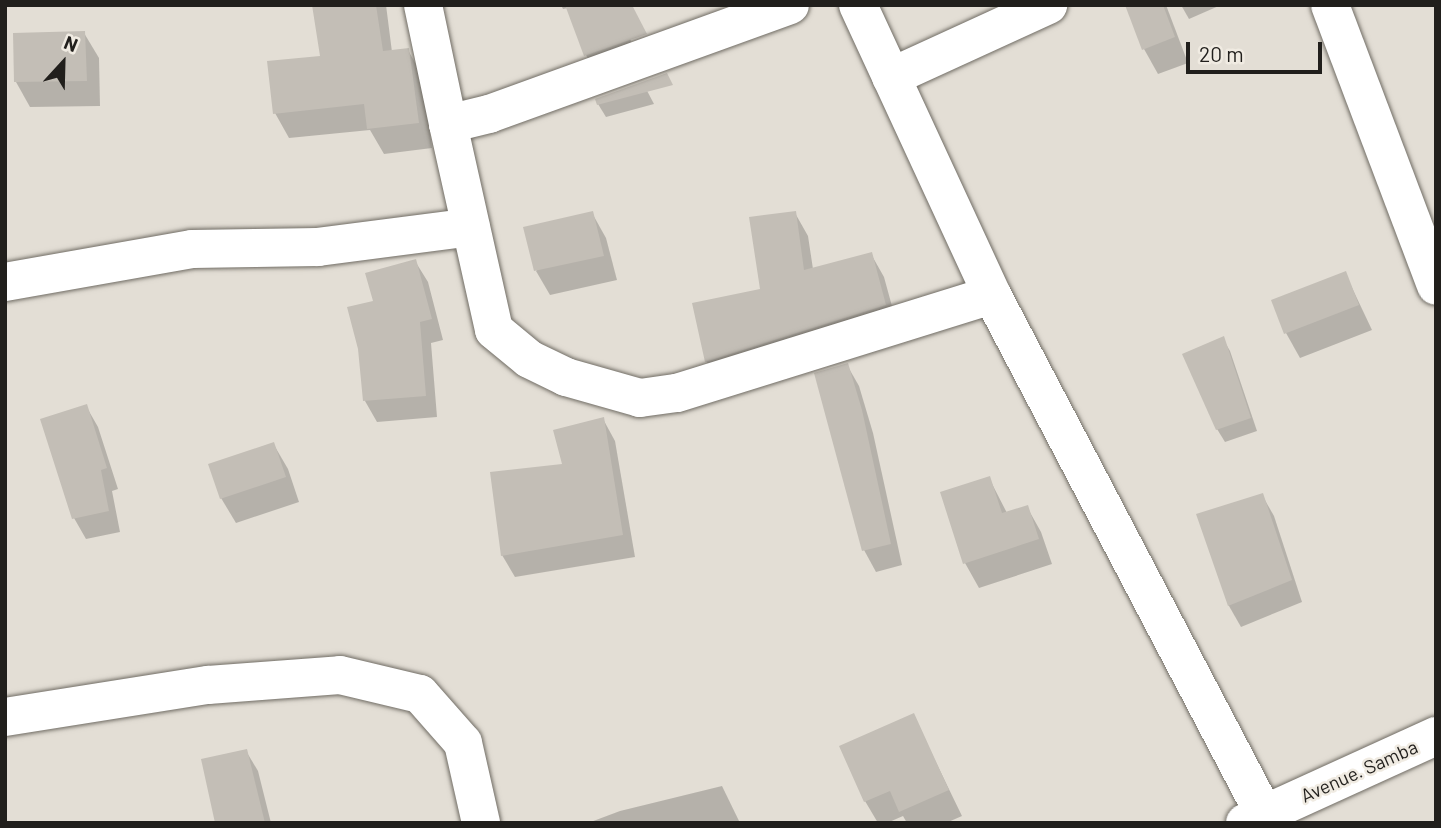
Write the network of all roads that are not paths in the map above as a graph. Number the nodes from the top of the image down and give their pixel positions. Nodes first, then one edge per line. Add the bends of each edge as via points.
1 (423, 5) edge
2 (790, 5) edge
3 (858, 5) edge
4 (1048, 5) edge
5 (1329, 5) edge
6 (891, 77) junction
7 (448, 124) junction
8 (471, 227) junction
9 (5, 282) edge
10 (1436, 286) edge
11 (992, 295) junction
12 (5, 717) edge
13 (1436, 736) edge
14 (1254, 818) edge
15 (481, 823) edge

1 - 7 street
2 - 7 street via 489,114
3 - 6 street
4 - 6 street
5 - 10 street
6 - 11 street
7 - 8 street
8 - 9 street via 317,247 192,250
8 - 11 street via 495,330 528,359 566,377 640,398 677,393
11 - 14 street
12 - 15 street via 208,684 340,675 420,694 463,743
13 - 14 street, Avenue. Samba

